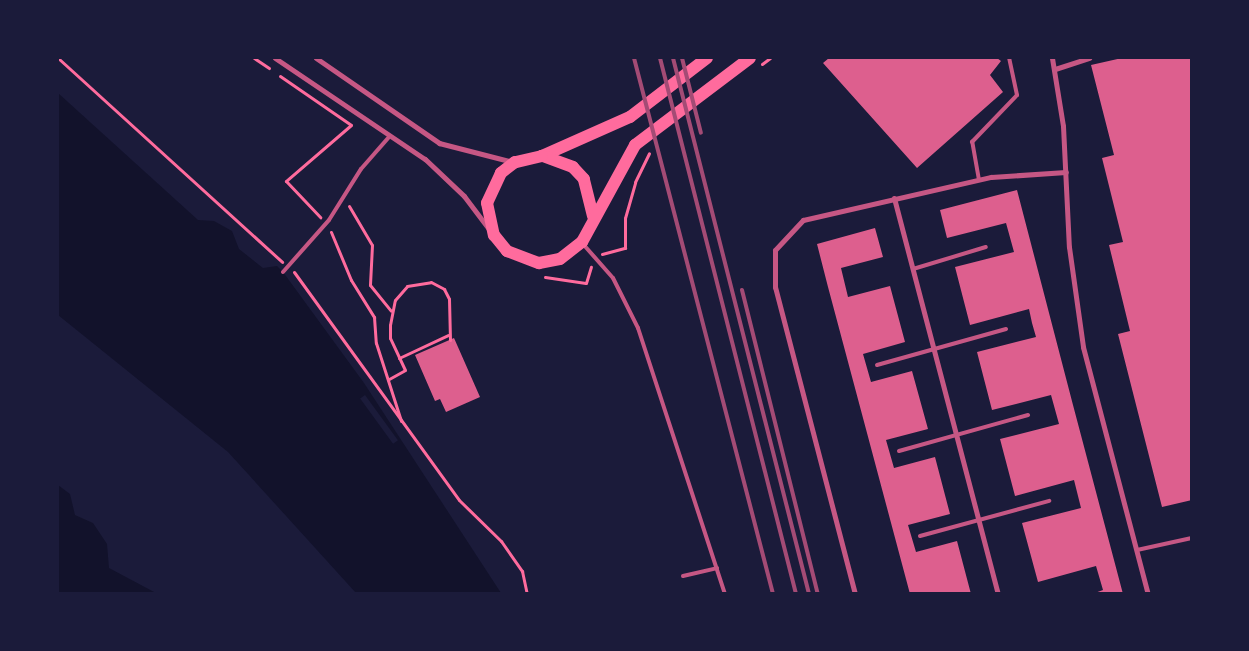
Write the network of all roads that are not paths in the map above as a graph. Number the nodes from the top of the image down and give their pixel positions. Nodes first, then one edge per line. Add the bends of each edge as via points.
1 (275, 58) edge
2 (316, 58) edge
3 (707, 58) edge
4 (750, 58) edge
5 (1009, 58) edge
6 (1052, 58) edge
7 (1089, 58) edge
8 (1054, 69) junction
9 (389, 137) junction
10 (542, 156) junction
11 (515, 162) junction
12 (1066, 172) junction
13 (978, 180) junction
14 (894, 198) junction
15 (593, 216) junction
16 (494, 235) junction
17 (582, 242) junction
18 (986, 247) dead end
19 (913, 269) junction
20 (283, 272) dead end
21 (1006, 330) dead end
22 (934, 349) junction
23 (877, 365) dead end
24 (1028, 415) dead end
25 (956, 434) junction
26 (899, 451) dead end
27 (1049, 502) dead end
28 (979, 520) junction
29 (920, 536) dead end
30 (1192, 538) edge
31 (1137, 550) junction
32 (717, 568) junction
33 (682, 576) dead end
34 (725, 594) edge
35 (855, 594) edge
36 (998, 594) edge
37 (1148, 594) edge

1 - 9 street
2 - 11 street via 439,143
3 - 10 main road via 630,117
4 - 15 main road via 635,145
5 - 13 lane via 1017,95 972,142
6 - 8 street
7 - 8 street
8 - 12 street
9 - 16 street via 448,178
9 - 20 lane
10 - 11 main road
10 - 15 main road via 573,167 584,179
11 - 16 main road via 492,188 488,215
12 - 13 street
12 - 31 street via 1070,248 1083,347
13 - 14 street
14 - 19 street
14 - 35 street via 803,220 775,250 775,287
15 - 17 main road
16 - 17 main road via 507,251 539,263 560,259
17 - 32 lane via 614,278 638,328
18 - 19 lane
19 - 22 street
21 - 22 lane
22 - 23 lane
22 - 25 street
24 - 25 lane
25 - 26 lane
25 - 28 street
27 - 28 lane
28 - 29 lane
28 - 36 street
30 - 31 lane
31 - 37 street
32 - 33 lane
32 - 34 lane

